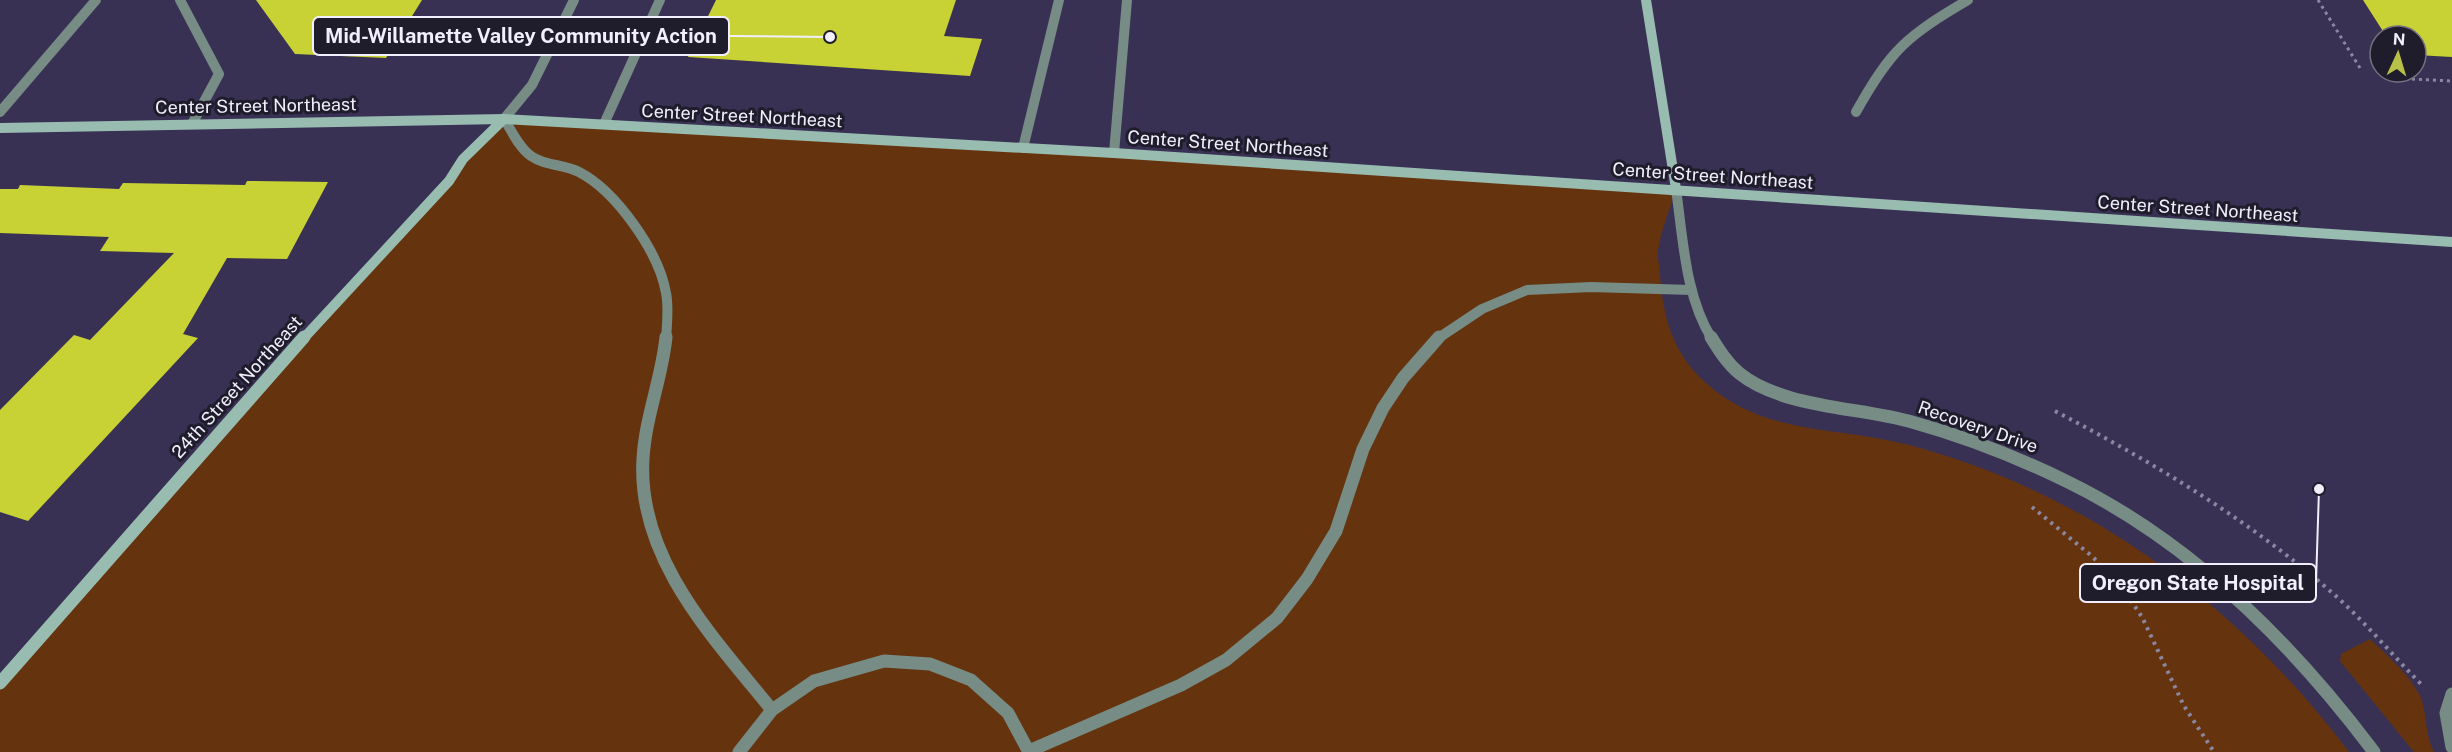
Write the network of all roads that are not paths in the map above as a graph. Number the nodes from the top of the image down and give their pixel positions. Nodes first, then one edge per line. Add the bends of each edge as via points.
1 (96, 0) edge
2 (180, 0) edge
3 (574, 0) edge
4 (660, 0) edge
5 (1059, 0) edge
6 (1127, 0) edge
7 (1647, 0) edge
8 (1968, 0) edge
9 (0, 112) edge
10 (1856, 112) dead end
11 (504, 119) junction
12 (192, 124) junction
13 (604, 124) junction
14 (0, 128) edge
15 (1023, 148) junction
16 (1114, 153) junction
17 (1676, 189) junction
18 (2452, 242) edge
19 (1692, 290) junction
20 (0, 683) edge
21 (2452, 694) edge
22 (772, 710) junction
23 (2452, 747) edge
24 (739, 752) edge
25 (1029, 752) edge
26 (2374, 752) edge

1 - 9 street
2 - 12 street via 219,74
3 - 11 street via 532,85
4 - 13 street
5 - 15 street
6 - 16 street
7 - 17 main road
8 - 10 street via 1928,23 1900,46 1877,75
11 - 12 main road, Center Street Northeast
11 - 13 main road, Center Street Northeast
11 - 20 main road, 24th Street Northeast via 463,159 449,181 285,358
11 - 22 street via 530,156 584,175 606,195 624,213 663,277 667,306 665,339 644,458 644,493 654,538 683,592
12 - 14 main road, Center Street Northeast
13 - 15 main road, Center Street Northeast
15 - 16 main road, Center Street Northeast
16 - 17 main road, Center Street Northeast
17 - 18 main road, Center Street Northeast
17 - 19 street, Recovery Drive
19 - 25 street via 1527,290 1482,309 1437,339 1383,408 1363,449 1336,531 1277,618 1226,660 1181,685
19 - 26 street, Recovery Drive via 1718,351 1739,373 1765,389 1887,415 2027,460 2158,537 2237,599 2300,660
21 - 23 street via 2446,703 2445,726
22 - 24 street
22 - 25 street via 814,681 884,661 930,664 971,680 1008,712

